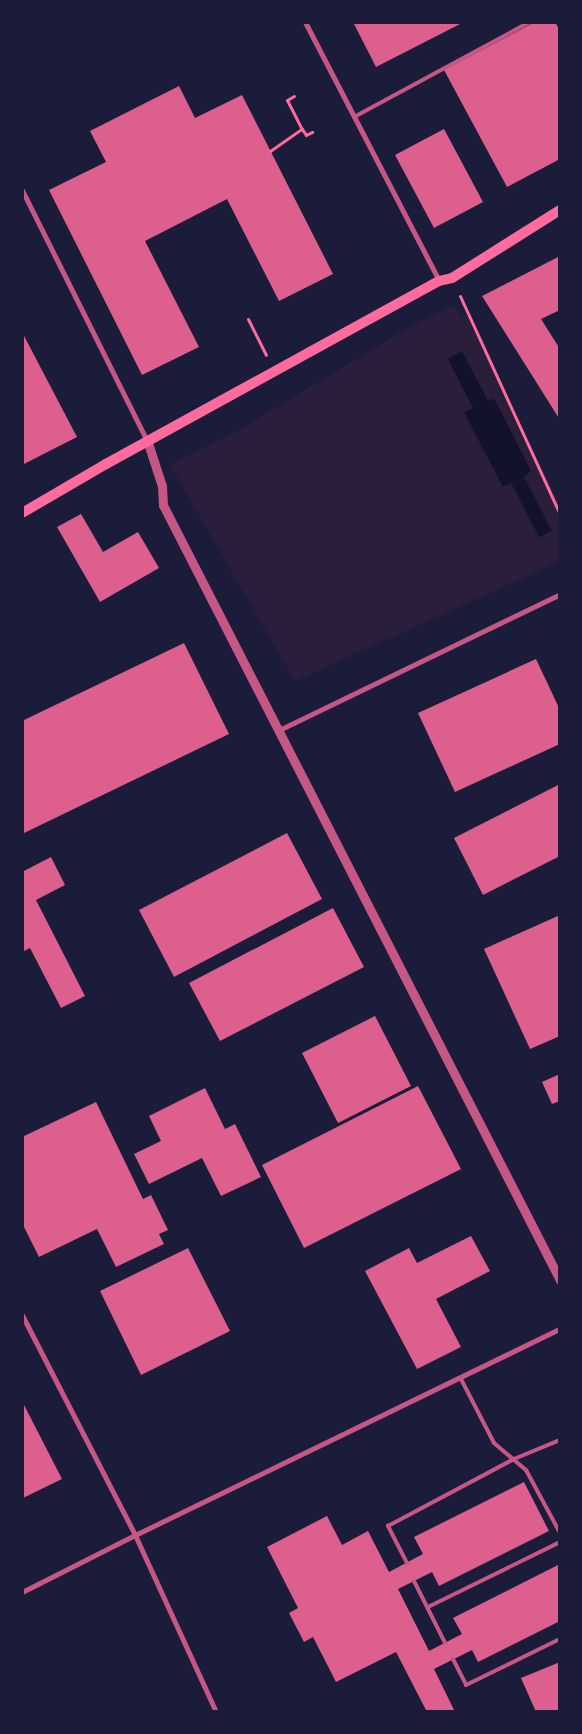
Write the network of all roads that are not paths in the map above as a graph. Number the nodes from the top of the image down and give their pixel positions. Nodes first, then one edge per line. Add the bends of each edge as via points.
1 (305, 22) edge
2 (530, 22) edge
3 (354, 117) junction
4 (22, 190) edge
5 (560, 210) edge
6 (439, 281) junction
7 (148, 443) junction
8 (22, 513) edge
9 (560, 594) edge
10 (279, 730) junction
11 (560, 1280) edge
12 (22, 1315) edge
13 (560, 1329) edge
14 (461, 1379) junction
15 (560, 1440) edge
16 (514, 1459) junction
17 (560, 1533) edge
18 (135, 1535) junction
19 (560, 1542) edge
20 (407, 1563) dead end
21 (414, 1581) dead end
22 (22, 1592) edge
23 (428, 1607) junction
24 (560, 1639) edge
25 (445, 1643) dead end
26 (453, 1659) dead end
27 (216, 1712) edge

1 - 3 street
2 - 3 lane
3 - 6 street
4 - 7 street
5 - 6 main road via 452,278
6 - 7 main road
7 - 8 main road
7 - 10 street via 162,486 163,505
9 - 10 street
10 - 11 street
12 - 18 street
13 - 14 street
14 - 16 lane via 494,1443
14 - 18 street
15 - 16 lane
16 - 17 lane via 526,1470
16 - 20 lane via 388,1526
18 - 22 street
18 - 27 street
19 - 23 lane
21 - 23 lane
23 - 25 lane
24 - 26 lane via 466,1685

